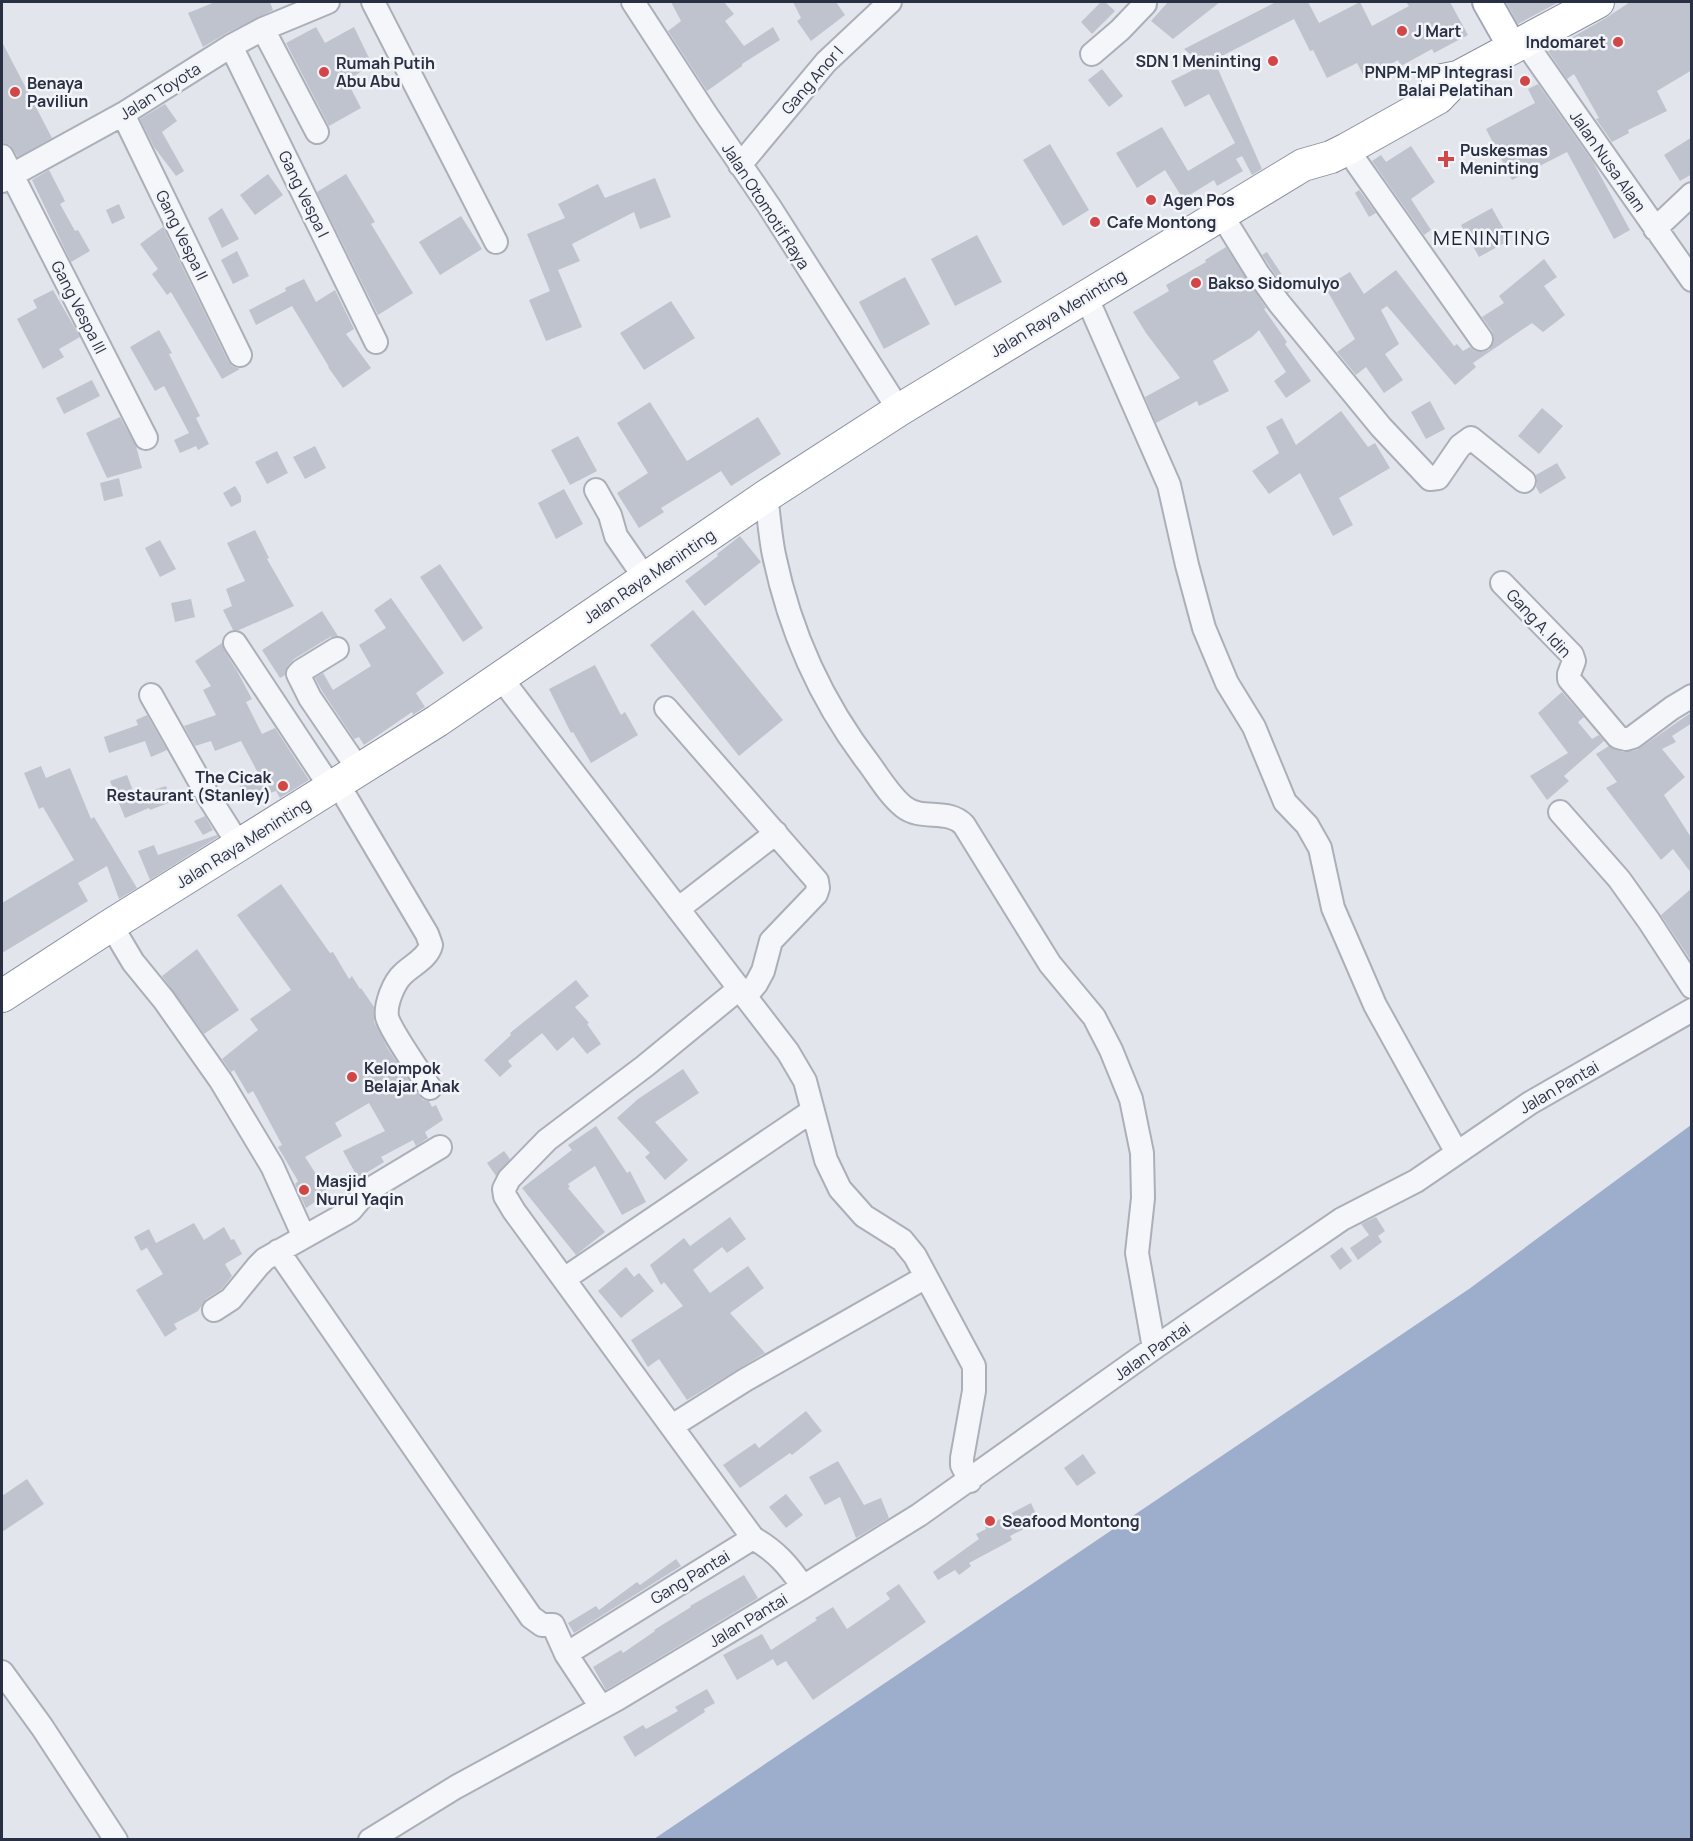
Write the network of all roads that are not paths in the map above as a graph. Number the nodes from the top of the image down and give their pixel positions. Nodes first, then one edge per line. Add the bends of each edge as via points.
1 (328, 2) edge
2 (373, 2) edge
3 (633, 2) edge
4 (890, 2) edge
5 (1145, 2) edge
6 (1487, 2) edge
7 (1598, 2) edge
8 (280, 10) edge
9 (263, 29) junction
10 (1519, 45) junction
11 (231, 46) junction
12 (1092, 54) dead end
13 (1458, 77) junction
14 (123, 114) junction
15 (317, 132) dead end
16 (1347, 149) junction
17 (740, 165) junction
18 (1303, 165) junction
19 (5, 171) edge
20 (1692, 194) edge
21 (1221, 214) junction
22 (1655, 229) junction
23 (496, 242) dead end
24 (1692, 280) edge
25 (1086, 296) junction
26 (1481, 339) dead end
27 (376, 342) dead end
28 (240, 356) dead end
29 (899, 410) junction
30 (146, 438) dead end
31 (1524, 481) dead end
32 (596, 490) dead end
33 (766, 496) junction
34 (645, 578) junction
35 (1502, 583) dead end
36 (235, 643) dead end
37 (337, 648) dead end
38 (500, 677) junction
39 (151, 695) dead end
40 (1692, 696) edge
41 (666, 708) dead end
42 (343, 781) junction
43 (1560, 812) dead end
44 (776, 833) junction
45 (239, 845) junction
46 (678, 909) junction
47 (111, 925) junction
48 (1692, 987) edge
49 (743, 992) junction
50 (2, 996) edge
51 (1692, 1010) edge
52 (430, 1088) dead end
53 (812, 1111) junction
54 (440, 1147) dead end
55 (1457, 1153) junction
56 (304, 1237) junction
57 (278, 1251) junction
58 (926, 1277) junction
59 (564, 1279) junction
60 (214, 1310) dead end
61 (1154, 1348) junction
62 (672, 1426) junction
63 (970, 1481) junction
64 (753, 1538) junction
65 (803, 1587) junction
66 (566, 1654) junction
67 (2, 1672) edge
68 (609, 1703) junction
69 (116, 1839) edge
70 (370, 1839) edge

1 - 8 street, Jalan Toyota
2 - 23 street
3 - 17 street, Jalan Otomotif Raya
4 - 17 street, Gang Anor I via 825,62
5 - 12 street
6 - 10 main road
7 - 10 highway, Jalan Raya Meninting
8 - 9 street, Jalan Toyota
9 - 11 street, Jalan Toyota
9 - 15 street
10 - 13 highway, Jalan Raya Meninting
10 - 22 street, Jalan Nusa Alam
11 - 14 street, Jalan Toyota
11 - 27 street, Gang Vespa I
13 - 16 highway, Jalan Raya Meninting via 1438,98
13 - 18 highway, Jalan Raya Meninting via 1430,83 1322,142
14 - 19 street, Jalan Toyota
14 - 28 street, Gang Vespa II
16 - 18 highway, Jalan Raya Meninting
16 - 26 street
17 - 29 street, Jalan Otomotif Raya
18 - 21 highway, Jalan Raya Meninting
19 - 30 street, Gang Vespa III
20 - 22 street
21 - 25 highway, Jalan Raya Meninting
21 - 31 street via 1286,312 1381,427 1430,479 1438,478 1460,446 1471,438
22 - 24 street, Jalan Nusa Alam
25 - 29 highway, Jalan Raya Meninting
25 - 55 street via 1169,485 1204,627 1227,682 1254,728 1285,802 1307,825 1320,848 1333,908 1375,1005
29 - 33 highway, Jalan Raya Meninting
32 - 34 street via 616,536
33 - 34 highway, Jalan Raya Meninting
33 - 61 street via 774,555 788,607 805,658 835,716 905,808 916,813 951,816 964,825 1050,964 1094,1017 1111,1050 1131,1099 1142,1154 1143,1198 1137,1253
34 - 38 highway, Jalan Raya Meninting
35 - 40 street, Gang A. Idin via 1572,655 1569,680 1620,738 1633,737
36 - 42 street
37 - 42 street via 298,674
38 - 42 highway, Jalan Raya Meninting
38 - 46 street
39 - 45 street
41 - 44 street
42 - 45 highway, Jalan Raya Meninting
42 - 52 street via 431,945 396,984 387,1016
43 - 48 street via 1619,879
44 - 46 street
44 - 49 street via 818,888 771,941 756,984
45 - 47 highway, Jalan Raya Meninting
46 - 49 street
47 - 50 highway, Jalan Raya Meninting
47 - 56 street via 134,962 194,1040 247,1123 272,1166
49 - 53 street via 805,1081
49 - 59 street via 547,1140 509,1179 505,1196
51 - 55 street, Jalan Pantai via 1530,1103
53 - 58 street via 826,1160 840,1188 864,1216 909,1247
53 - 59 street
54 - 56 street via 367,1191 351,1210
55 - 61 street, Jalan Pantai via 1416,1181 1342,1219
56 - 57 street
57 - 60 street via 258,1266 231,1299
57 - 66 street via 531,1617 543,1625 553,1625
58 - 62 street
58 - 63 street via 974,1366 974,1391 962,1458
59 - 62 street
61 - 63 street, Jalan Pantai
62 - 64 street
63 - 65 street, Jalan Pantai
64 - 65 street via 769,1546
64 - 66 street, Gang Pantai
65 - 68 street, Jalan Pantai
66 - 68 street
67 - 69 street
68 - 70 street, Jalan Pantai

